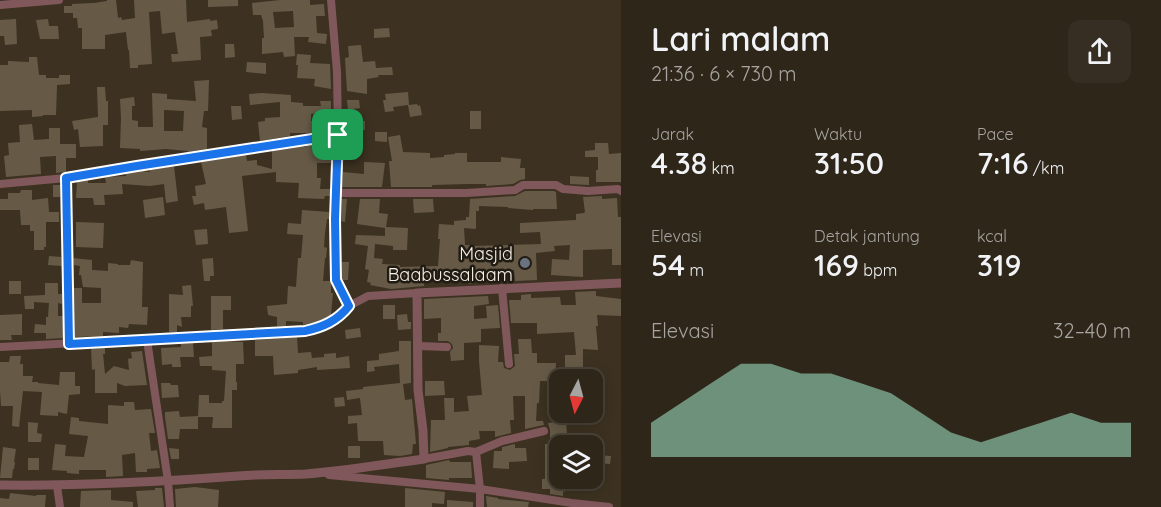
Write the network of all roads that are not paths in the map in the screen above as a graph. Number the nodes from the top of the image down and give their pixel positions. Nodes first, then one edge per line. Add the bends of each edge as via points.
1 (59, 0) edge
2 (332, 0) edge
3 (0, 5) edge
4 (338, 135) junction
5 (66, 178) junction
6 (0, 184) edge
7 (621, 191) edge
8 (337, 193) junction
9 (621, 283) edge
10 (502, 288) junction
11 (417, 293) junction
12 (349, 306) junction
13 (147, 340) junction
14 (69, 344) junction
15 (418, 346) junction
16 (0, 347) edge
17 (447, 347) dead end
18 (509, 364) dead end
19 (544, 431) dead end
20 (476, 452) junction
21 (424, 459) junction
22 (306, 474) junction
23 (168, 481) junction
24 (0, 485) edge
25 (57, 486) junction
26 (480, 489) junction
27 (60, 507) edge
28 (170, 507) edge
29 (480, 507) edge
30 (609, 507) edge

1 - 3 street
2 - 4 street
4 - 5 street
4 - 8 street
5 - 6 street
5 - 14 street
7 - 8 street via 523,185 515,190 466,193
8 - 12 street via 336,280
9 - 10 street
10 - 11 street
10 - 18 street
11 - 12 street via 368,296
11 - 15 street
12 - 13 street via 341,316 320,328 305,331
13 - 14 street
13 - 23 street
14 - 16 street
15 - 17 street
15 - 21 street
19 - 20 street
20 - 21 street
20 - 26 street
21 - 22 street
22 - 23 street
22 - 26 street
23 - 25 street
23 - 28 street
24 - 25 street
25 - 27 street
26 - 29 street
26 - 30 street

